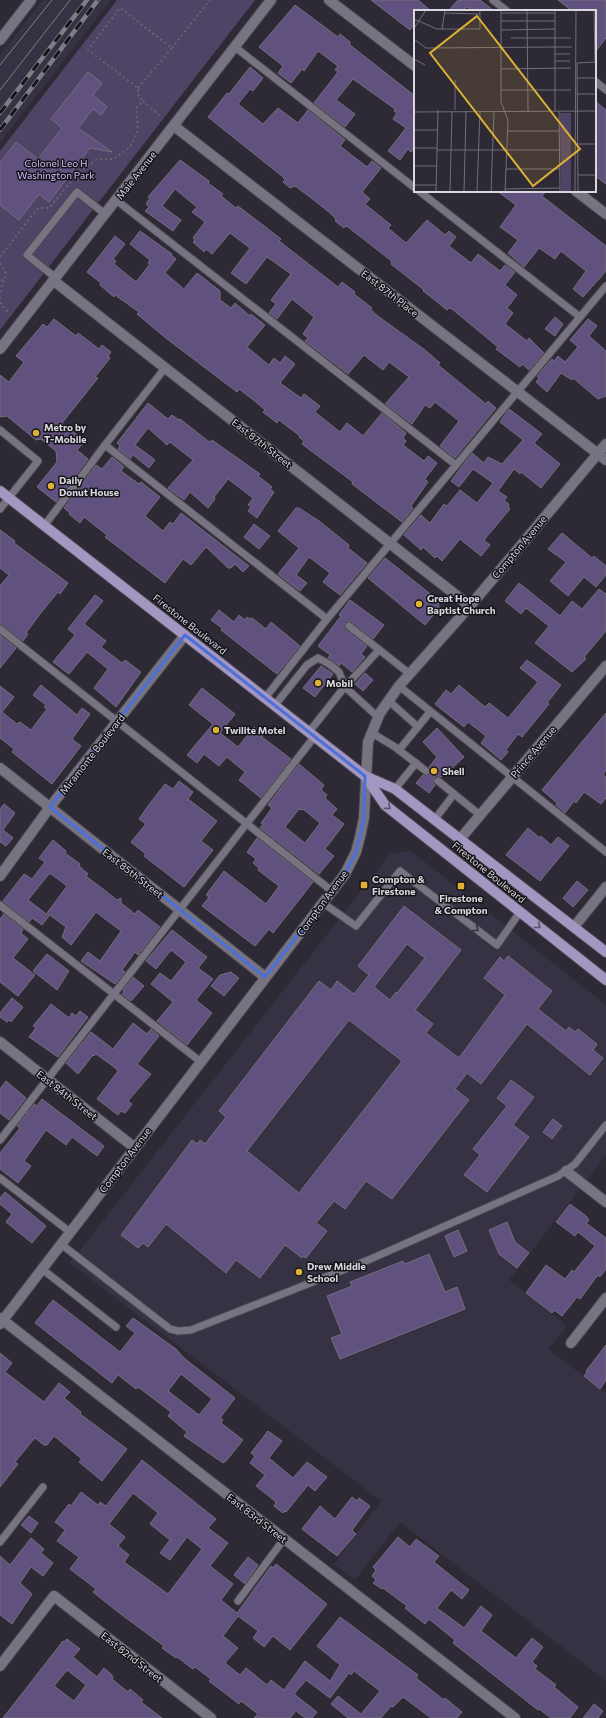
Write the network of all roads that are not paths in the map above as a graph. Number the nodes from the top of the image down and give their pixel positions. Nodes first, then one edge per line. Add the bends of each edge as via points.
1 (31, 0) edge
2 (271, 0) edge
3 (329, 0) edge
4 (493, 0) edge
5 (506, 10) edge
6 (0, 40) edge
7 (235, 47) junction
8 (414, 65) edge
9 (596, 82) edge
10 (606, 90) edge
11 (174, 126) junction
12 (414, 187) edge
13 (420, 192) edge
14 (577, 192) edge
15 (116, 200) junction
16 (105, 214) junction
17 (606, 214) edge
18 (55, 279) junction
19 (606, 286) edge
20 (580, 317) junction
21 (0, 349) edge
22 (165, 368) junction
23 (517, 391) junction
24 (0, 430) edge
25 (606, 444) edge
26 (105, 445) junction
27 (602, 457) edge
28 (456, 465) junction
29 (0, 491) edge
30 (9, 498) junction
31 (0, 509) edge
32 (44, 526) junction
33 (391, 544) junction
34 (470, 606) junction
35 (327, 619) junction
36 (349, 626) dead end
37 (0, 629) edge
38 (185, 635) junction
39 (379, 650) junction
40 (606, 666) edge
41 (410, 674) junction
42 (399, 686) junction
43 (345, 687) junction
44 (265, 698) junction
45 (389, 701) junction
46 (275, 705) junction
47 (430, 712) junction
48 (378, 717) junction
49 (117, 722) junction
50 (418, 727) junction
51 (372, 733) junction
52 (312, 734) junction
53 (400, 750) junction
54 (416, 763) junction
55 (0, 768) edge
56 (426, 771) dead end
57 (365, 776) junction
58 (511, 778) junction
59 (438, 781) dead end
60 (395, 789) junction
61 (454, 794) junction
62 (50, 807) junction
63 (480, 815) junction
64 (434, 819) junction
65 (246, 824) junction
66 (460, 839) junction
67 (606, 852) edge
68 (0, 876) edge
69 (606, 888) edge
70 (332, 891) junction
71 (324, 903) junction
72 (0, 905) edge
73 (179, 909) junction
74 (520, 912) junction
75 (574, 926) junction
76 (606, 952) edge
77 (265, 977) junction
78 (606, 980) edge
79 (114, 994) junction
80 (0, 1042) edge
81 (201, 1062) junction
82 (47, 1079) junction
83 (606, 1125) edge
84 (0, 1140) edge
85 (134, 1148) junction
86 (566, 1171) junction
87 (0, 1178) edge
88 (606, 1202) edge
89 (70, 1232) junction
90 (62, 1244) junction
91 (42, 1269) junction
92 (606, 1298) edge
93 (1, 1321) edge
94 (116, 1327) dead end
95 (571, 1343) dead end
96 (43, 1487) dead end
97 (284, 1539) junction
98 (0, 1542) edge
99 (238, 1601) dead end
100 (0, 1666) edge
101 (211, 1718) edge
102 (515, 1718) edge

1 - 6 street
2 - 7 street, Maie Avenue
3 - 8 street
4 - 5 lane
7 - 11 street, Maie Avenue
7 - 12 lane
9 - 10 lane
11 - 15 street, Maie Avenue
11 - 23 street, East 87th Place
13 - 20 lane
14 - 17 street
15 - 16 street, Maie Avenue
15 - 28 lane
16 - 18 street, Maie Avenue
16 - 18 lane via 77,192 27,255
18 - 21 street, Maie Avenue
18 - 22 street, East 87th Street
19 - 20 lane
20 - 23 lane
22 - 26 lane
22 - 33 street, East 87th Street
23 - 27 street, East 87th Place
23 - 28 lane
24 - 30 lane via 38,461
25 - 27 street, Compton Avenue
26 - 32 lane
26 - 35 lane
27 - 34 street, Compton Avenue
28 - 33 lane
29 - 30 main road, Firestone Boulevard
30 - 31 lane
30 - 32 main road, Firestone Boulevard
32 - 38 main road, Firestone Boulevard
33 - 34 street, East 87th Street
33 - 35 lane
34 - 41 street, Compton Avenue
35 - 44 lane
36 - 39 lane
37 - 49 lane
38 - 44 main road, Firestone Boulevard
38 - 49 street, Miramonte Boulevard
39 - 41 lane
39 - 43 lane
40 - 58 street, Prince Avenue
41 - 42 street, Compton Avenue
42 - 45 street, Compton Avenue
42 - 47 lane
43 - 46 lane via 339,672 318,658 307,665
43 - 48 lane
43 - 52 lane
44 - 46 main road, Firestone Boulevard
45 - 48 street, Compton Avenue
45 - 50 lane
46 - 52 main road, Firestone Boulevard
47 - 50 lane
47 - 58 lane
48 - 51 street, Compton Avenue
49 - 62 street, Miramonte Boulevard
49 - 65 lane
50 - 53 lane
51 - 53 lane
51 - 57 street, Compton Avenue via 368,742
52 - 57 main road, Firestone Boulevard
52 - 65 lane
53 - 54 lane
54 - 56 lane
54 - 60 lane
55 - 62 street, East 85th Street
57 - 60 main road, Firestone Boulevard
57 - 70 street, Compton Avenue via 364,818 356,852
57 -> 74 main road, Firestone Boulevard via 385,805
58 - 63 street, Prince Avenue
58 - 67 lane
59 - 61 lane
60 - 64 main road, Firestone Boulevard
61 - 63 lane
61 - 64 lane
62 - 68 street, Miramonte Boulevard
62 - 73 street, East 85th Street
63 - 66 street, Prince Avenue
64 - 66 main road, Firestone Boulevard
65 - 70 lane
65 - 73 lane
66 - 75 main road, Firestone Boulevard
69 - 75 street
70 - 71 street, Compton Avenue
71 -> 74 lane via 356,926 400,871 497,944
71 - 77 street, Compton Avenue
72 - 79 lane
73 - 77 street, East 85th Street
73 - 79 lane
74 -> 78 main road, Firestone Boulevard
75 - 76 main road, Firestone Boulevard
77 - 81 street, Compton Avenue
79 - 81 lane
79 - 82 lane
80 - 82 street, East 84th Street
81 - 85 street, Compton Avenue
82 - 84 lane
82 - 85 street, East 84th Street
83 - 86 lane via 575,1164
85 - 89 street, Compton Avenue
86 - 88 street
86 - 90 lane via 366,1260 191,1330 170,1329
87 - 89 lane
89 - 90 street, Compton Avenue
90 - 91 street, Compton Avenue
91 - 93 street, Compton Avenue
91 - 94 lane
92 - 95 street
93 - 97 street, East 83rd Street
96 - 98 lane
97 - 99 lane
97 - 102 street, East 83rd Street
100 - 101 street, East 82nd Street via 54,1596

